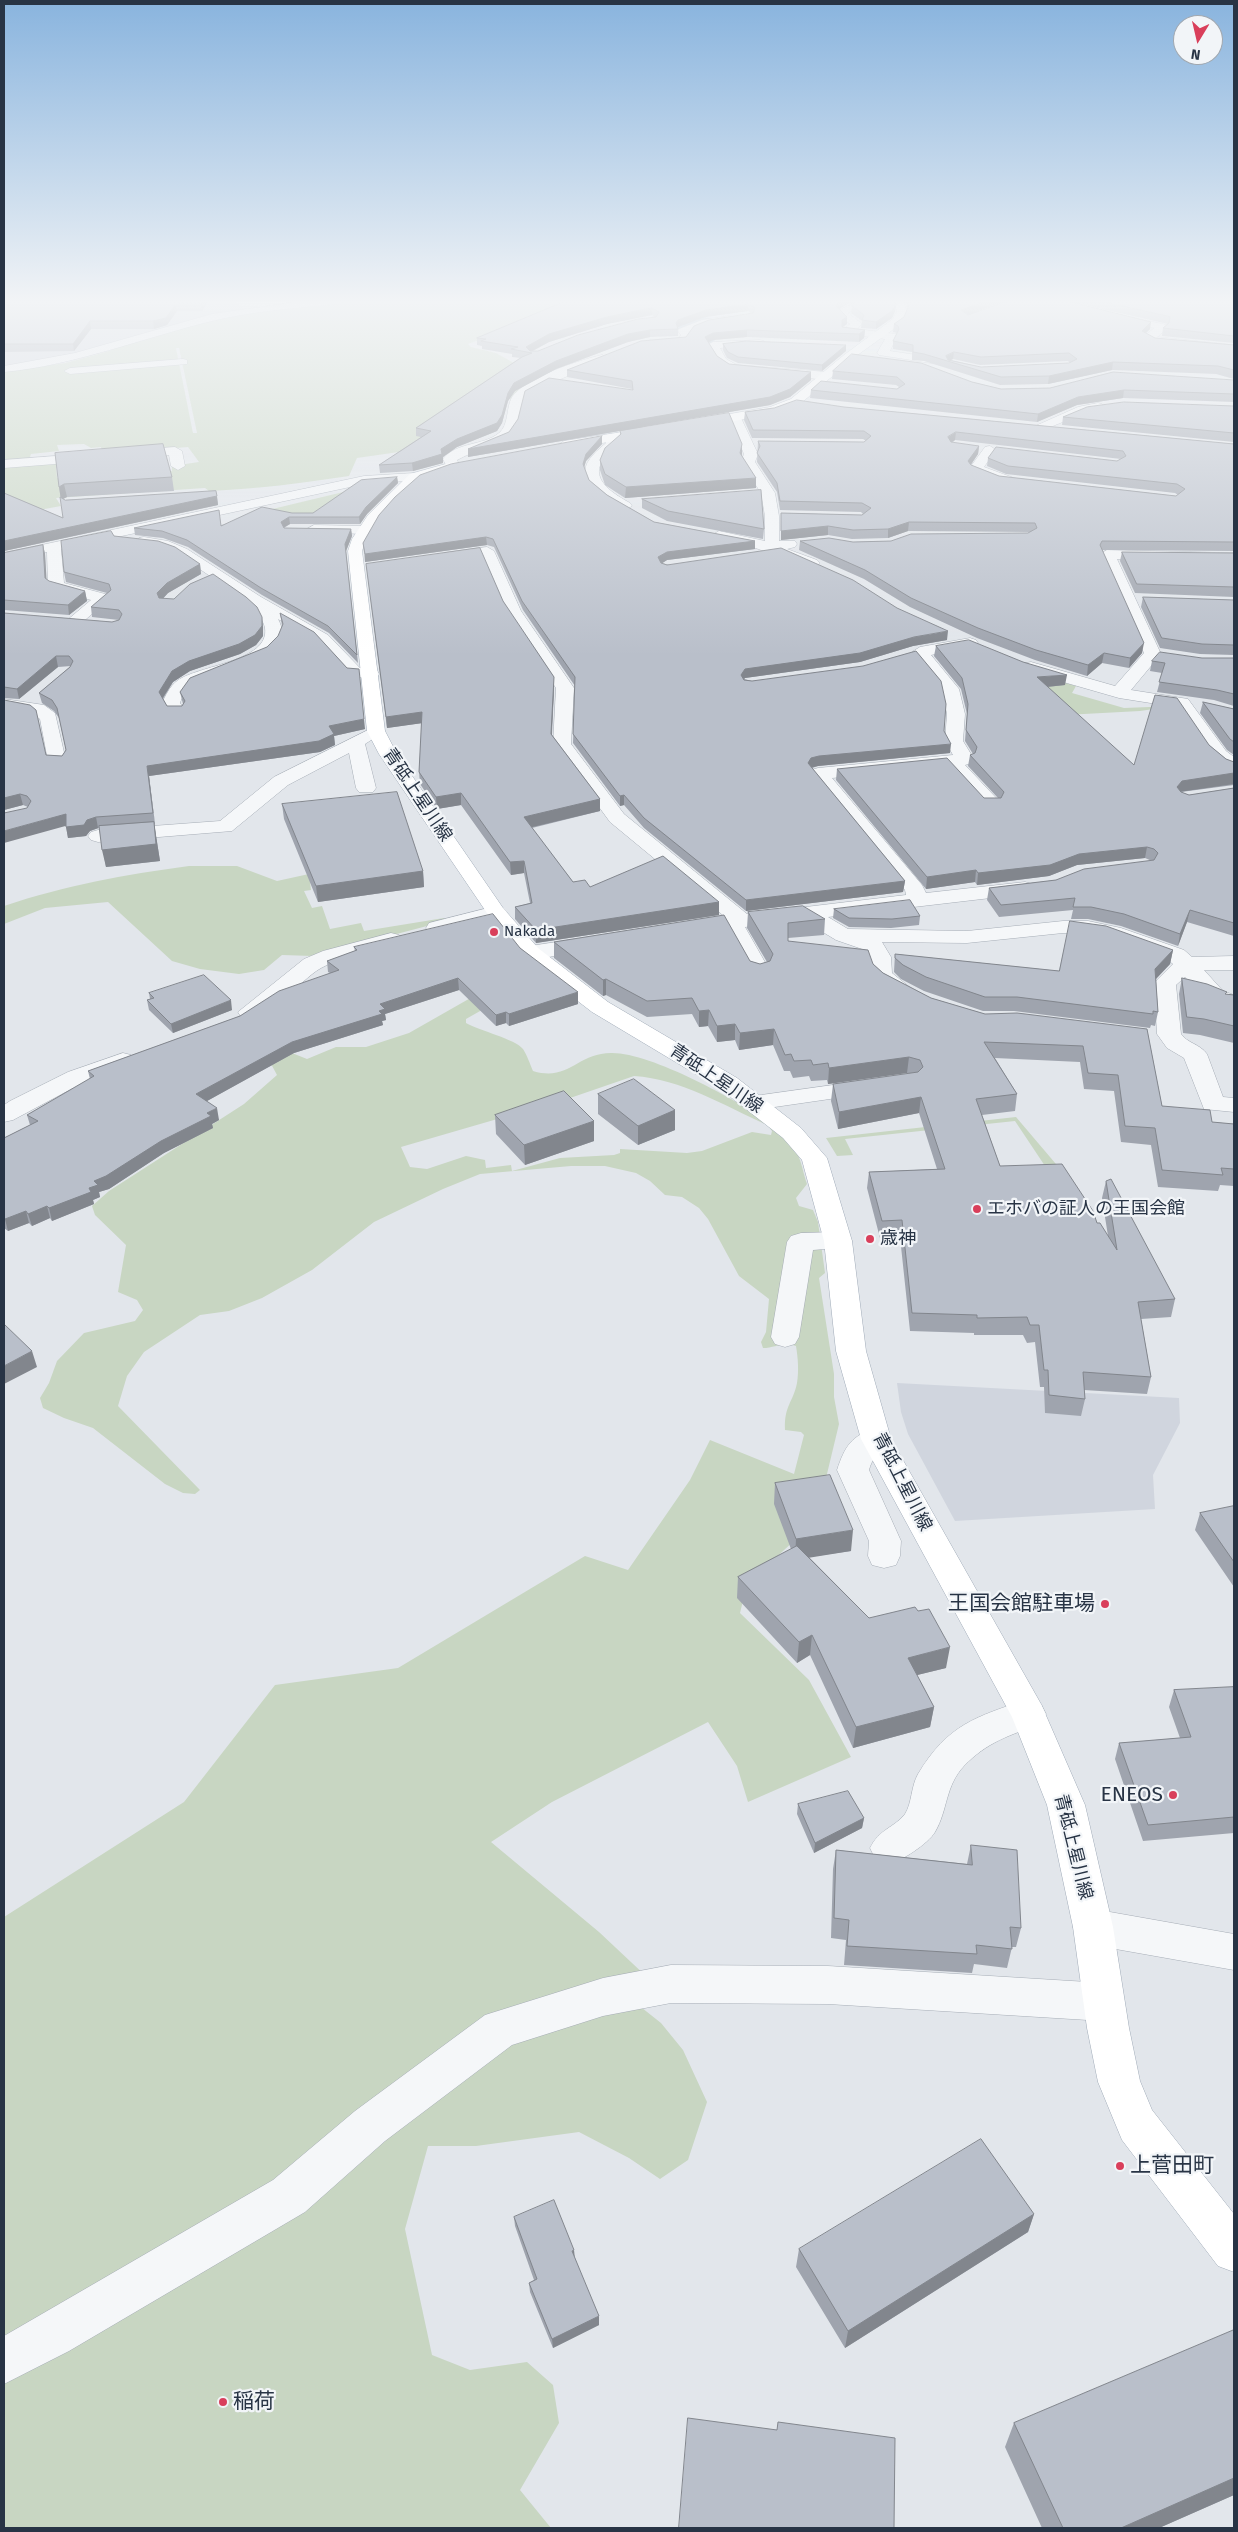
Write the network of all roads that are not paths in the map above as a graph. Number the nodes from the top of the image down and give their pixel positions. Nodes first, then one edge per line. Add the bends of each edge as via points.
1 (511, 419) edge
2 (728, 419) edge
3 (736, 419) edge
4 (1056, 419) edge
5 (685, 426) edge
6 (666, 429) edge
7 (1066, 430) edge
8 (611, 438) junction
9 (553, 447) edge
10 (972, 448) edge
11 (471, 462) edge
12 (4, 464) edge
13 (178, 466) dead end
14 (453, 466) junction
15 (415, 477) junction
16 (1022, 482) edge
17 (300, 492) junction
18 (240, 493) dead end
19 (750, 494) edge
20 (773, 507) junction
21 (638, 508) dead end
22 (301, 529) edge
23 (364, 530) junction
24 (706, 532) edge
25 (98, 537) junction
26 (804, 543) edge
27 (54, 546) junction
28 (778, 549) junction
29 (4, 557) edge
30 (745, 557) edge
31 (1234, 557) edge
32 (432, 559) edge
33 (823, 567) edge
34 (217, 574) junction
35 (201, 582) edge
36 (255, 600) junction
37 (1127, 600) junction
38 (1146, 600) edge
39 (53, 620) edge
40 (73, 622) junction
41 (98, 624) edge
42 (943, 631) edge
43 (1153, 654) junction
44 (1172, 657) edge
45 (1020, 663) edge
46 (371, 674) junction
47 (1119, 693) junction
48 (37, 695) dead end
49 (1182, 703) junction
50 (4, 704) edge
51 (1206, 706) edge
52 (23, 707) junction
53 (176, 711) edge
54 (366, 737) junction
55 (950, 760) junction
56 (57, 761) edge
57 (1234, 766) edge
58 (366, 788) dead end
59 (991, 804) edge
60 (98, 836) edge
61 (1044, 886) edge
62 (918, 900) junction
63 (496, 912) junction
64 (804, 912) junction
65 (736, 920) junction
66 (674, 930) edge
67 (844, 935) junction
68 (607, 941) edge
69 (530, 953) junction
70 (1186, 964) junction
71 (1234, 964) edge
72 (759, 971) edge
73 (924, 1001) edge
74 (1234, 1002) edge
75 (234, 1021) edge
76 (1145, 1036) edge
77 (1173, 1040) junction
78 (142, 1053) edge
79 (888, 1084) edge
80 (754, 1103) junction
81 (1224, 1111) edge
82 (4, 1115) edge
83 (838, 1241) junction
84 (785, 1337) dead end
85 (876, 1439) junction
86 (884, 1556) dead end
87 (1028, 1714) junction
88 (888, 1848) dead end
89 (1093, 1927) junction
90 (1234, 1952) edge
91 (1104, 2002) junction
92 (1234, 2250) edge
93 (4, 2361) edge

1 - 14 street via 504,435 458,452 450,459
2 - 5 main road
3 - 20 street via 752,444 748,462
4 - 7 street via 1034,427
6 - 8 main road
8 - 9 main road
8 - 21 street via 613,444 598,455 591,470 597,488 621,504
10 - 16 street via 994,451 976,469 1003,480
11 - 14 main road, 青砥上星川線
12 - 13 street via 175,451
14 - 15 main road, 青砥上星川線
15 - 17 street via 364,480
15 - 23 main road, 青砥上星川線
17 - 18 street
17 - 25 street
19 - 20 street
20 - 28 street
22 - 23 street
23 - 46 main road, 青砥上星川線 via 355,551 367,568
24 - 28 street
25 - 27 street
25 - 34 street via 162,544 182,552
26 - 28 street
27 - 29 street
27 - 40 street via 56,586 103,598
28 - 30 street
28 - 33 street
31 - 37 street via 1107,554
32 - 65 street via 487,551 513,611 565,688 562,744 617,818
34 - 35 street
34 - 36 street
36 - 46 street via 322,638 354,673
36 - 53 street via 273,626 269,646 259,655 212,679 185,683 171,703
37 - 38 street
37 - 43 street
39 - 40 street
40 - 41 street
42 - 55 street via 978,646 913,653 950,689 956,714 954,740 965,759
43 - 44 street
43 - 47 street
45 - 47 street
46 - 54 main road, 青砥上星川線
47 - 49 street
48 - 52 street
49 - 51 street
49 - 57 street via 1219,755
50 - 52 street
52 - 56 street via 38,708 49,717
54 - 58 street
54 - 60 street via 281,781 225,828
54 - 63 main road, 青砥上星川線 via 388,754
55 - 59 street
55 - 62 street via 818,774 915,889
61 - 62 street
62 - 64 street
63 - 69 main road, 青砥上星川線
63 - 75 street via 331,956 312,964 265,1003
64 - 65 street
64 - 67 street
65 - 66 street
65 - 72 street
67 - 70 street via 967,937 1063,927 1088,928 1113,933 1176,955
67 - 73 street via 874,946 880,957 881,975 892,986
68 - 69 street
69 - 80 main road, 青砥上星川線 via 600,1007 728,1082
70 - 71 street
70 - 74 street via 1215,996
70 - 77 street via 1165,983 1169,1034
76 - 77 street
77 - 81 street via 1195,1054
78 - 82 street via 78,1075 30,1098
79 - 80 street
80 - 83 main road, 青砥上星川線 via 792,1133 814,1158
83 - 84 street via 801,1242
83 - 85 main road, 青砥上星川線 via 851,1350
85 - 86 street via 859,1451 853,1470 885,1541
85 - 87 main road, 青砥上星川線
87 - 88 street via 981,1731 951,1756 931,1786 921,1823
87 - 89 main road, 青砥上星川線 via 1066,1805
89 - 90 street
89 - 91 main road, 青砥上星川線
91 - 92 main road, 青砥上星川線 via 1119,2082 1137,2125
91 - 93 street via 828,1985 671,1984 604,1997 500,2029 370,2126 289,2196 54,2336

